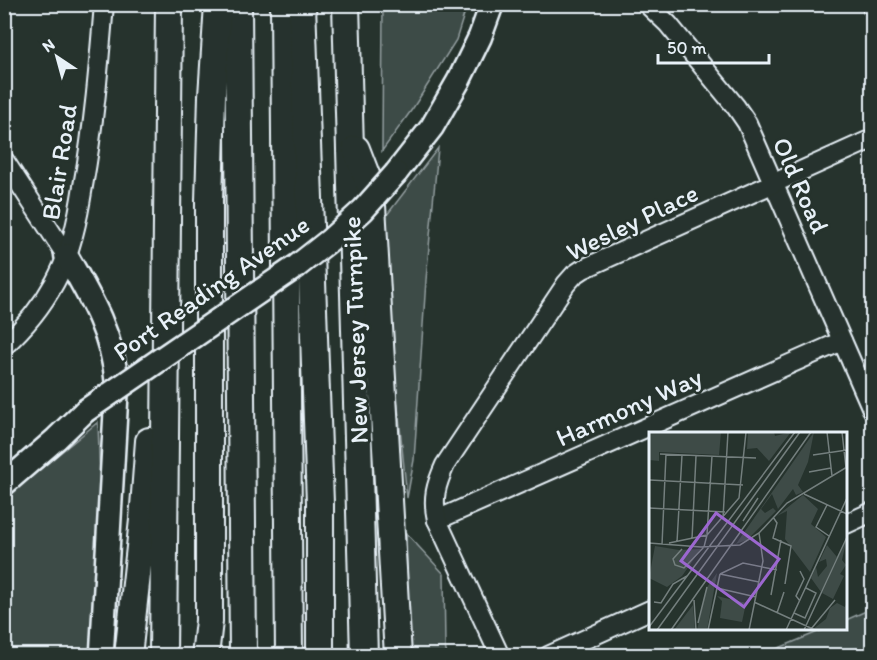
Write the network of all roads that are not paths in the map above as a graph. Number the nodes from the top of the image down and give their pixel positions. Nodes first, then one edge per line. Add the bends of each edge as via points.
1 (104, 4) edge
2 (169, 4) edge
3 (218, 4) edge
4 (238, 4) edge
5 (284, 4) edge
6 (302, 4) edge
7 (346, 4) edge
8 (492, 4) edge
9 (647, 4) edge
10 (349, 132) junction
11 (873, 139) edge
12 (4, 160) edge
13 (772, 183) junction
14 (167, 234) junction
15 (66, 255) junction
16 (842, 341) junction
17 (4, 346) edge
18 (873, 409) edge
19 (85, 411) junction
20 (4, 465) edge
21 (4, 484) edge
22 (873, 512) edge
23 (437, 520) junction
24 (847, 524) edge
25 (649, 611) edge
26 (101, 656) edge
27 (128, 656) edge
28 (163, 656) edge
29 (205, 656) edge
30 (243, 656) edge
31 (289, 656) edge
32 (321, 656) edge
33 (364, 656) edge
34 (398, 656) edge
35 (500, 656) edge
36 (548, 656) edge

1 - 15 street, Blair Road via 87,163
2 - 14 highway
3 - 29 highway via 209,201 209,621
4 - 30 highway
5 - 31 highway
6 - 32 highway via 320,492
7 - 10 highway, New Jersey Turnpike
8 - 19 main road, Port Reading Avenue, bridge via 480,37 432,127 363,210 297,266
9 - 13 street, Old Road via 736,107 747,123
10 - 33 highway, New Jersey Turnpike
10 - 34 highway via 371,188
11 - 13 street, Wesley Place
12 - 15 street
13 - 16 street, Old Road
13 - 23 street, Wesley Place via 574,275 445,465 435,494
14 - 27 highway
14 - 28 highway
15 - 17 street via 42,303 25,327
15 - 26 main road via 92,299 116,367
16 - 18 street, Old Road
16 - 23 street, Harmony Way
19 - 20 main road, Port Reading Avenue
19 - 21 main road
22 - 24 street
23 - 35 street
25 - 36 street

